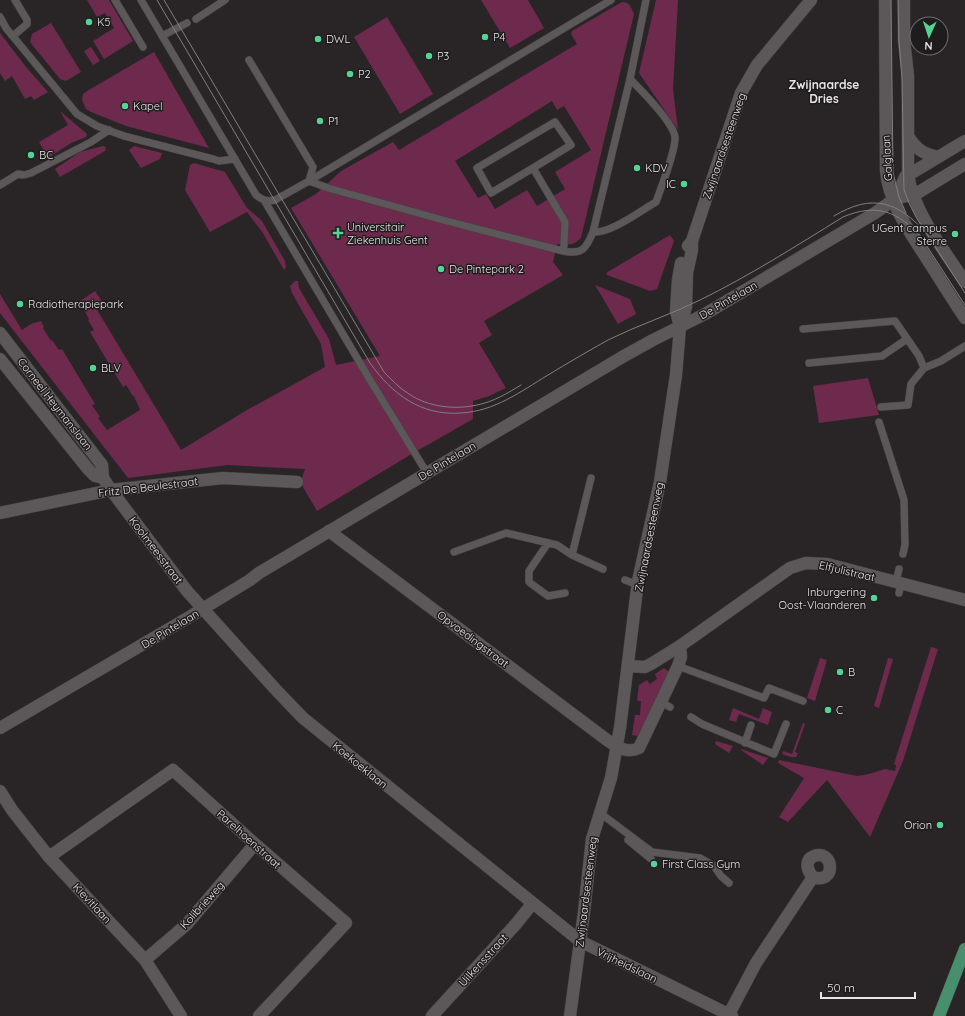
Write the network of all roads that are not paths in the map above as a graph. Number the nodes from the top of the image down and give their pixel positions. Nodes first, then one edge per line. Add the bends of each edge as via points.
1 (15, 0) edge
2 (115, 0) edge
3 (141, 0) edge
4 (225, 0) edge
5 (611, 0) edge
6 (646, 0) edge
7 (811, 0) edge
8 (885, 0) edge
9 (904, 0) edge
10 (0, 17) edge
11 (196, 19) dead end
12 (187, 24) dead end
13 (13, 36) junction
14 (162, 36) junction
15 (143, 46) dead end
16 (249, 60) dead end
17 (630, 79) junction
18 (109, 130) junction
19 (908, 136) junction
20 (965, 141) edge
21 (938, 157) junction
22 (235, 159) junction
23 (965, 164) edge
24 (533, 168) junction
25 (908, 175) junction
26 (309, 181) junction
27 (0, 185) edge
28 (912, 195) junction
29 (894, 199) junction
30 (264, 200) junction
31 (593, 232) junction
32 (563, 251) junction
33 (965, 282) edge
34 (965, 318) edge
35 (680, 327) junction
36 (803, 329) dead end
37 (0, 333) edge
38 (907, 339) junction
39 (965, 346) edge
40 (0, 358) edge
41 (809, 363) dead end
42 (924, 368) junction
43 (881, 407) dead end
44 (879, 422) dead end
45 (426, 473) junction
46 (103, 478) junction
47 (591, 478) dead end
48 (297, 482) dead end
49 (111, 490) junction
50 (0, 513) edge
51 (330, 530) junction
52 (548, 543) junction
53 (454, 552) dead end
54 (903, 554) dead end
55 (572, 555) junction
56 (603, 569) dead end
57 (899, 569) dead end
58 (625, 580) dead end
59 (638, 585) junction
60 (899, 586) junction
61 (565, 593) dead end
62 (965, 600) edge
63 (203, 609) junction
64 (680, 646) junction
65 (628, 666) junction
66 (678, 666) junction
67 (803, 701) dead end
68 (691, 717) dead end
69 (786, 724) dead end
70 (751, 725) dead end
71 (0, 728) edge
72 (744, 743) junction
73 (617, 746) junction
74 (0, 792) edge
75 (599, 814) junction
76 (612, 827) dead end
77 (628, 840) dead end
78 (256, 844) junction
79 (49, 857) junction
80 (651, 859) dead end
81 (813, 877) dead end
82 (729, 883) dead end
83 (532, 904) junction
84 (580, 941) junction
85 (965, 949) edge
86 (144, 960) junction
87 (730, 1015) edge
88 (181, 1016) edge
89 (259, 1016) edge
90 (432, 1016) edge
91 (570, 1016) edge
92 (939, 1016) edge

1 - 13 lane via 27,24
2 - 15 lane
3 - 14 lane
4 - 11 lane
5 - 26 lane
6 - 17 lane
7 - 35 street, Zwijnaardsesteenweg via 757,65 741,92 692,241 685,250 681,264 676,311
8 - 29 street, Galglaan via 886,172
9 - 19 street, Galglaan
10 - 13 lane
12 - 14 lane
13 - 18 lane via 77,114
14 - 22 lane
16 - 26 lane via 313,167
17 - 31 lane
17 - 31 lane via 670,124 675,137 672,154 656,202 609,230
18 - 22 lane via 213,159
18 - 27 lane via 31,173 18,174
19 - 21 street via 920,151
19 - 25 street, Galglaan
20 - 21 street
21 - 25 street
22 - 30 lane via 256,195
23 - 28 street, De Pintelaan
24 - 24 lane via 571,146 555,122 477,168 491,192
24 - 32 lane via 565,222
25 - 28 street, Galglaan
25 - 29 street
26 - 30 lane via 275,200
26 - 32 lane
28 - 29 street, De Pintelaan
28 - 33 street, Galglaan via 920,212
29 - 34 street, Galglaan via 903,220
29 - 35 street, De Pintelaan via 875,213
30 - 45 lane
31 - 32 lane via 584,249 578,252
35 - 45 street, De Pintelaan via 624,356
35 - 59 street, Zwijnaardsesteenweg via 676,375 660,482
36 - 38 lane via 895,321
37 - 46 street, Corneel Heymanslaan via 102,465
38 - 41 lane via 882,356
38 - 42 lane
39 - 42 lane
40 - 46 street, Corneel Heymanslaan via 88,469 95,476
42 - 43 lane via 911,384 908,405
44 - 54 lane via 904,500
45 - 51 street, De Pintelaan
46 - 49 street, Corneel Heymanslaan
47 - 55 lane
48 - 49 street, Fritz De Beulestraat via 223,478
49 - 50 street, Fritz De Beulestraat
49 - 63 street, Koolmeesstraat via 184,588
51 - 63 street, De Pintelaan
51 - 73 street, Opvoedingstraat
52 - 53 lane via 506,533
52 - 55 lane via 557,545
52 - 61 lane via 529,571 529,582 548,596
55 - 56 lane
57 - 60 lane
58 - 59 lane
59 - 65 street, Zwijnaardsesteenweg
60 - 62 street, Elfjulistraat
60 - 64 street, Elfjulistraat via 827,564 806,563 790,568
63 - 71 street, De Pintelaan
63 - 83 street, Koekoeklaan via 303,718
64 - 65 street, Elfjulistraat via 645,667
64 - 66 street via 681,657
65 - 73 street, Zwijnaardsesteenweg
66 - 67 lane via 764,698 769,688
66 - 73 street via 666,705 653,718 639,748 633,751
68 - 72 lane
69 - 72 lane via 774,754
70 - 72 lane
73 - 75 street, Zwijnaardsesteenweg via 611,778
74 - 79 street, Kievitlaan
75 - 76 lane
75 - 82 lane via 652,852 700,858 714,866
75 - 84 street, Zwijnaardsesteenweg via 592,839
77 - 80 lane
78 - 79 street, Parelhoenstraat via 173,770
78 - 86 street, Kolibrieweg via 187,924
78 - 89 street, Parelhoenstraat via 346,923
79 - 86 street, Kievitlaan
81 - 87 street, Vrijheidslaan via 756,963
83 - 84 street, Vrijheidslaan
83 - 90 street, Uilkensstraat
84 - 87 street, Vrijheidslaan
84 - 91 street, Zwijnaardsesteenweg
85 - 92 main road
86 - 88 street, Kievitlaan

